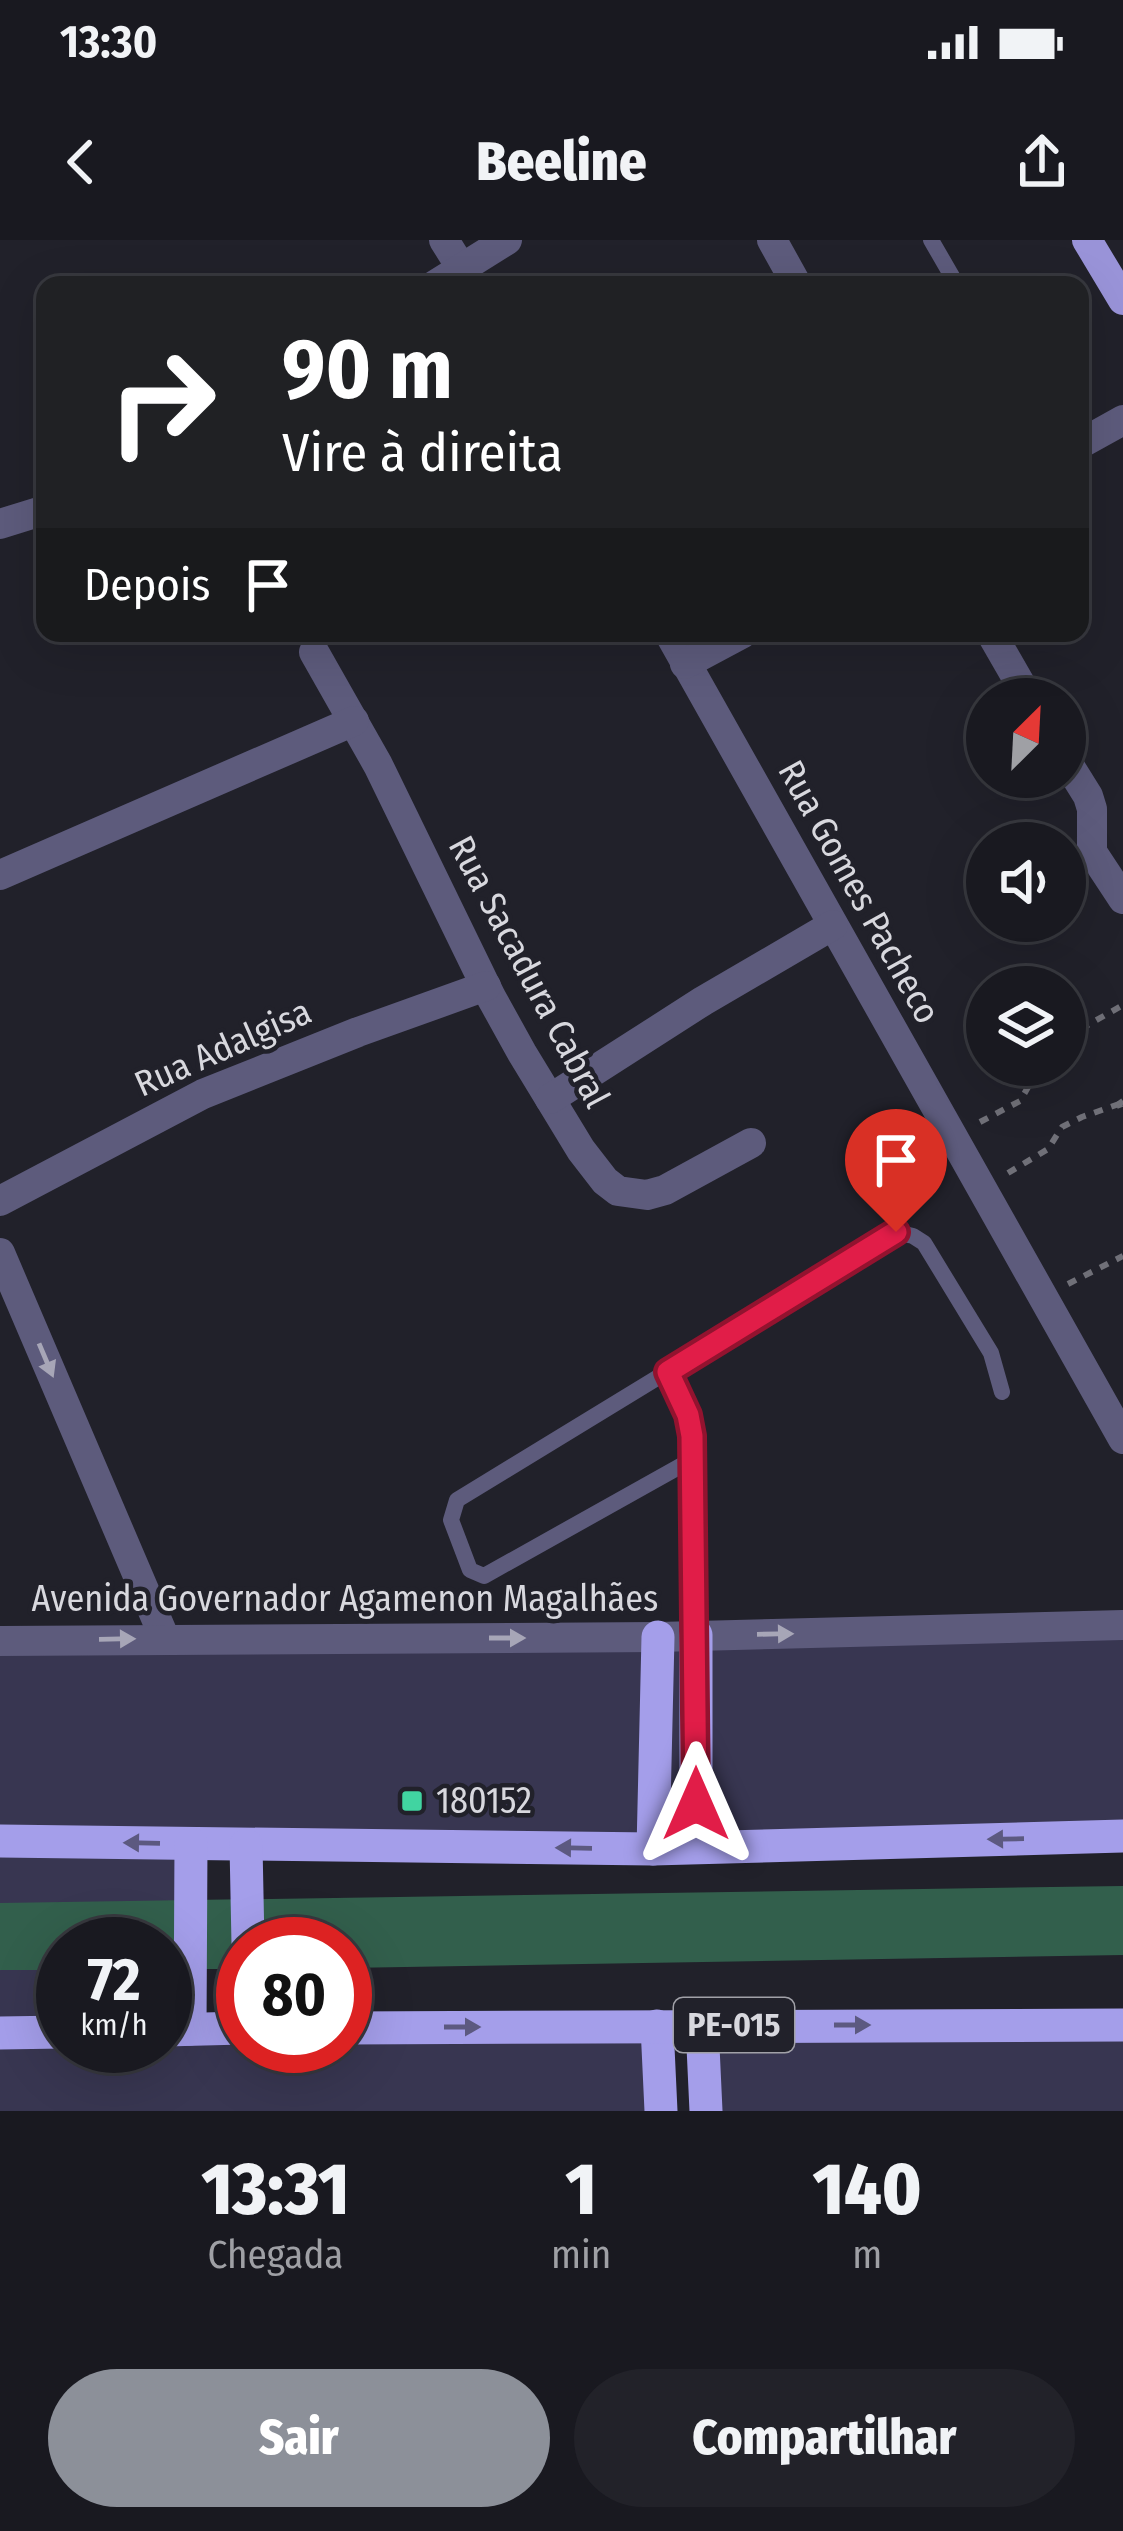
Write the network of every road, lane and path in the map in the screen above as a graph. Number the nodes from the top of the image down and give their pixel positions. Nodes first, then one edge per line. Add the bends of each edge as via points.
1 (444, 240) edge
2 (507, 240) edge
3 (772, 240) edge
4 (931, 240) edge
5 (1087, 240) edge
6 (467, 276) edge
7 (792, 276) edge
8 (952, 276) edge
9 (1123, 300) edge
10 (1123, 420) edge
11 (1089, 439) edge
12 (36, 513) edge
13 (0, 524) edge
14 (673, 642) edge
15 (726, 642) edge
16 (996, 642) edge
17 (314, 652) dead end
18 (685, 664) junction
19 (1017, 678) edge
20 (354, 721) junction
21 (1086, 793) edge
22 (0, 875) edge
23 (1123, 898) edge
24 (833, 926) junction
25 (486, 986) junction
26 (1123, 1005) edge
27 (1086, 1026) edge
28 (1029, 1086) edge
29 (550, 1099) junction
30 (1121, 1102) edge
31 (1123, 1114) edge
32 (951, 1137) junction
33 (751, 1143) dead end
34 (981, 1189) junction
35 (0, 1201) edge
36 (0, 1253) edge
37 (1123, 1256) edge
38 (1043, 1296) junction
39 (668, 1372) junction
40 (1002, 1392) dead end
41 (1123, 1439) edge
42 (693, 1459) junction
43 (1123, 1625) edge
44 (696, 1636) junction
45 (658, 1637) junction
46 (165, 1639) junction
47 (0, 1641) edge
48 (1123, 1836) edge
49 (0, 1841) edge
50 (696, 1847) junction
51 (653, 1849) junction
52 (190, 1856) junction
53 (246, 1858) junction
54 (190, 1917) edge
55 (247, 1917) edge
56 (702, 2025) junction
57 (1123, 2025) edge
58 (657, 2026) junction
59 (372, 2028) edge
60 (36, 2032) edge
61 (0, 2033) edge
62 (661, 2111) edge
63 (706, 2111) edge

1 - 6 street
2 - 6 street
3 - 7 street
4 - 8 lane
5 - 9 main road
10 - 11 street
12 - 13 street
14 - 18 street, Rua Gomes Pacheco
15 - 18 street
16 - 19 street
17 - 20 street, Rua Sacadura Cabral
18 - 24 street, Rua Gomes Pacheco
20 - 22 street
20 - 25 street, Rua Sacadura Cabral
21 - 23 street via 1092,852
24 - 29 street
24 - 32 street, Rua Gomes Pacheco
25 - 29 street, Rua Sacadura Cabral
25 - 35 street, Rua Adalgisa via 203,1094
26 - 27 path
28 - 32 path via 1020,1101
29 - 33 street, Rua Sacadura Cabral via 605,1181 634,1195 665,1190
30 - 31 path
30 - 34 path via 1062,1127 1048,1149
32 - 34 street, Rua Gomes Pacheco
34 - 38 street, Rua Gomes Pacheco
36 -> 46 street
37 - 38 path
38 - 41 street, Rua Gomes Pacheco
39 - 40 lane via 896,1232 924,1243 991,1353
39 - 42 lane via 688,1415
39 - 42 lane via 457,1500 451,1520 470,1570 484,1576
42 - 44 lane
44 -> 43 street, Avenida Governador Agamenon Magalhães
44 - 45 street, Avenida Governador Agamenon Magalhães
44 - 50 highway
46 -> 45 street, Avenida Governador Agamenon Magalhães
45 - 51 highway
47 -> 46 street, Avenida Governador Agamenon Magalhães
48 -> 50 highway
52 -> 49 highway
50 - 51 highway
51 -> 53 highway
52 - 53 highway
52 - 54 highway
53 - 55 highway
56 -> 57 highway, PE-015
56 - 58 highway, PE-015
56 - 63 highway
59 -> 58 highway, PE-015
58 - 62 highway
60 - 61 highway

